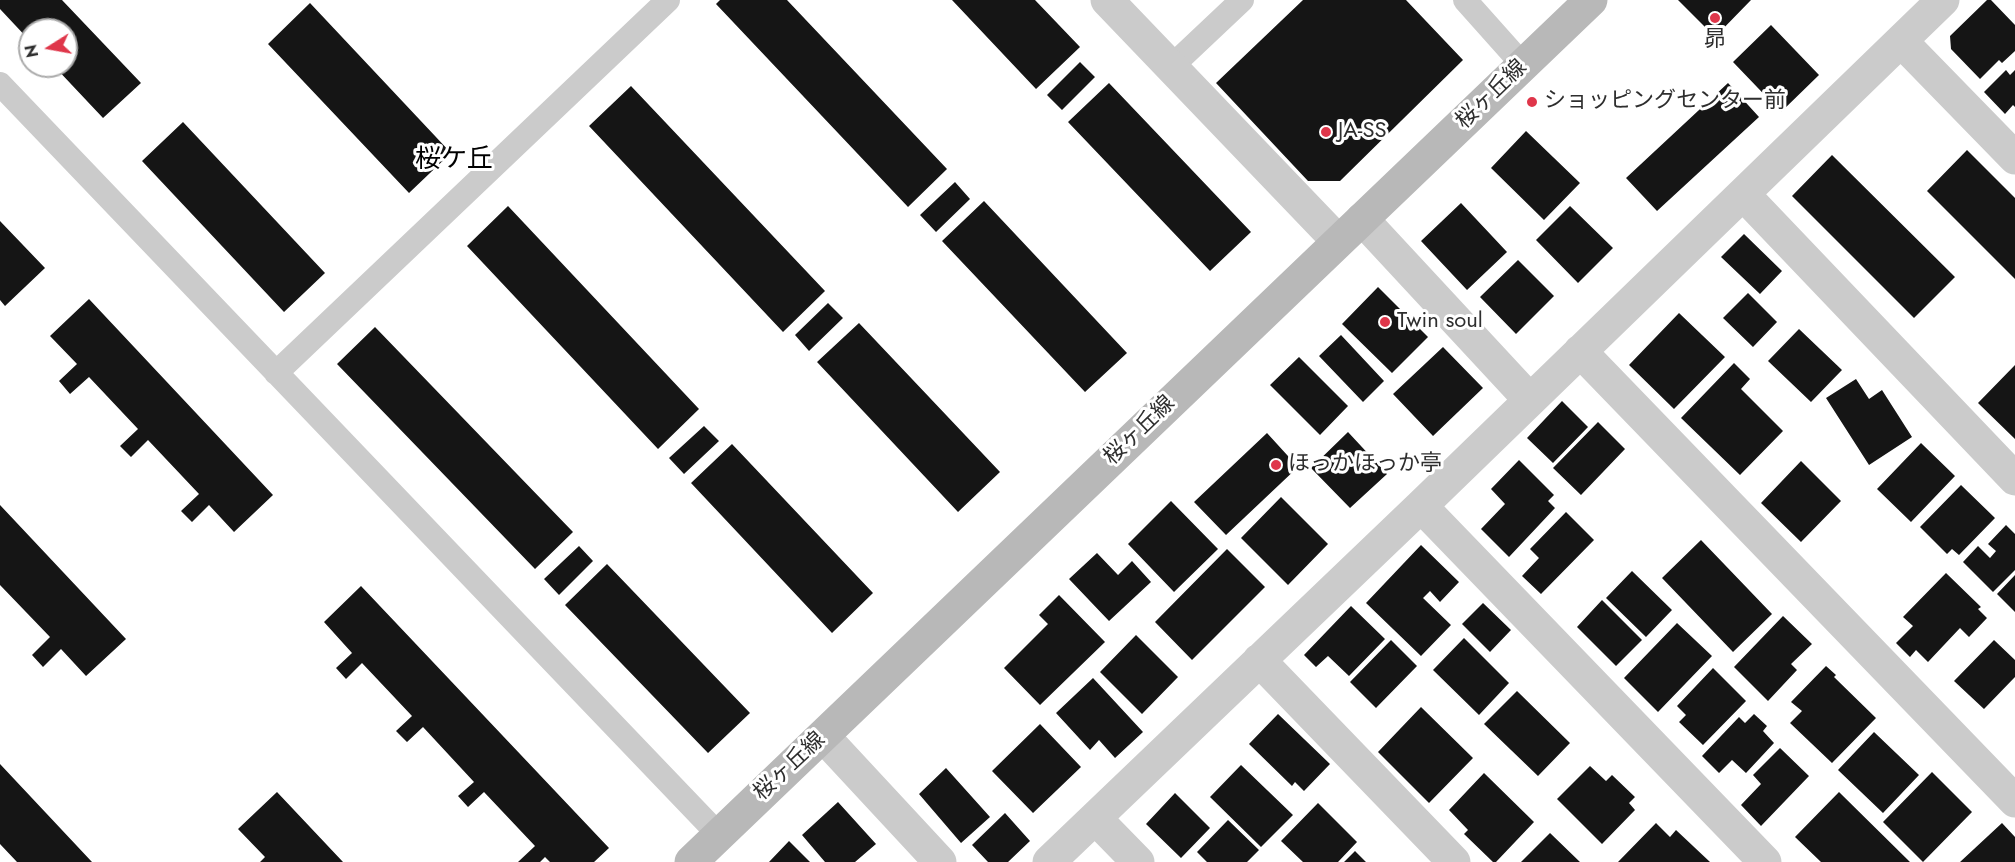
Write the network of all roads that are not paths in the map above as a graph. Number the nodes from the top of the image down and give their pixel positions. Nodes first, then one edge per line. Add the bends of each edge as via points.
1 (668, 0) edge
2 (1107, 0) edge
3 (1242, 0) edge
4 (1464, 0) edge
5 (1591, 0) edge
6 (1943, 0) edge
7 (1901, 40) junction
8 (1522, 65) junction
9 (1171, 67) junction
10 (0, 84) edge
11 (2015, 158) edge
12 (1743, 194) junction
13 (1362, 219) junction
14 (1338, 241) junction
15 (1580, 351) junction
16 (276, 373) junction
17 (1530, 400) junction
18 (2015, 479) edge
19 (1421, 506) junction
20 (1259, 660) junction
21 (823, 736) junction
22 (2015, 801) edge
23 (1095, 818) junction
24 (719, 835) junction
25 (691, 862) edge
26 (940, 862) edge
27 (1049, 862) edge
28 (1138, 862) edge
29 (1454, 862) edge
30 (1765, 862) edge

1 - 16 lane
2 - 9 street
3 - 9 lane
4 - 8 lane
5 - 8 street, 桜ヶ丘線
6 - 7 street
7 - 11 street
7 - 12 street
8 - 13 street, 桜ヶ丘線
9 - 14 street
10 - 16 lane
12 - 15 street
12 - 18 street
13 - 14 street, 桜ヶ丘線
13 - 17 street
14 - 21 street, 桜ヶ丘線
15 - 17 street
15 - 22 street
16 - 24 lane
17 - 19 street
19 - 20 street
19 - 30 street
20 - 23 street
20 - 29 street
21 - 24 street, 桜ヶ丘線
21 - 26 street
23 - 27 street
23 - 28 street
24 - 25 street, 桜ヶ丘線

